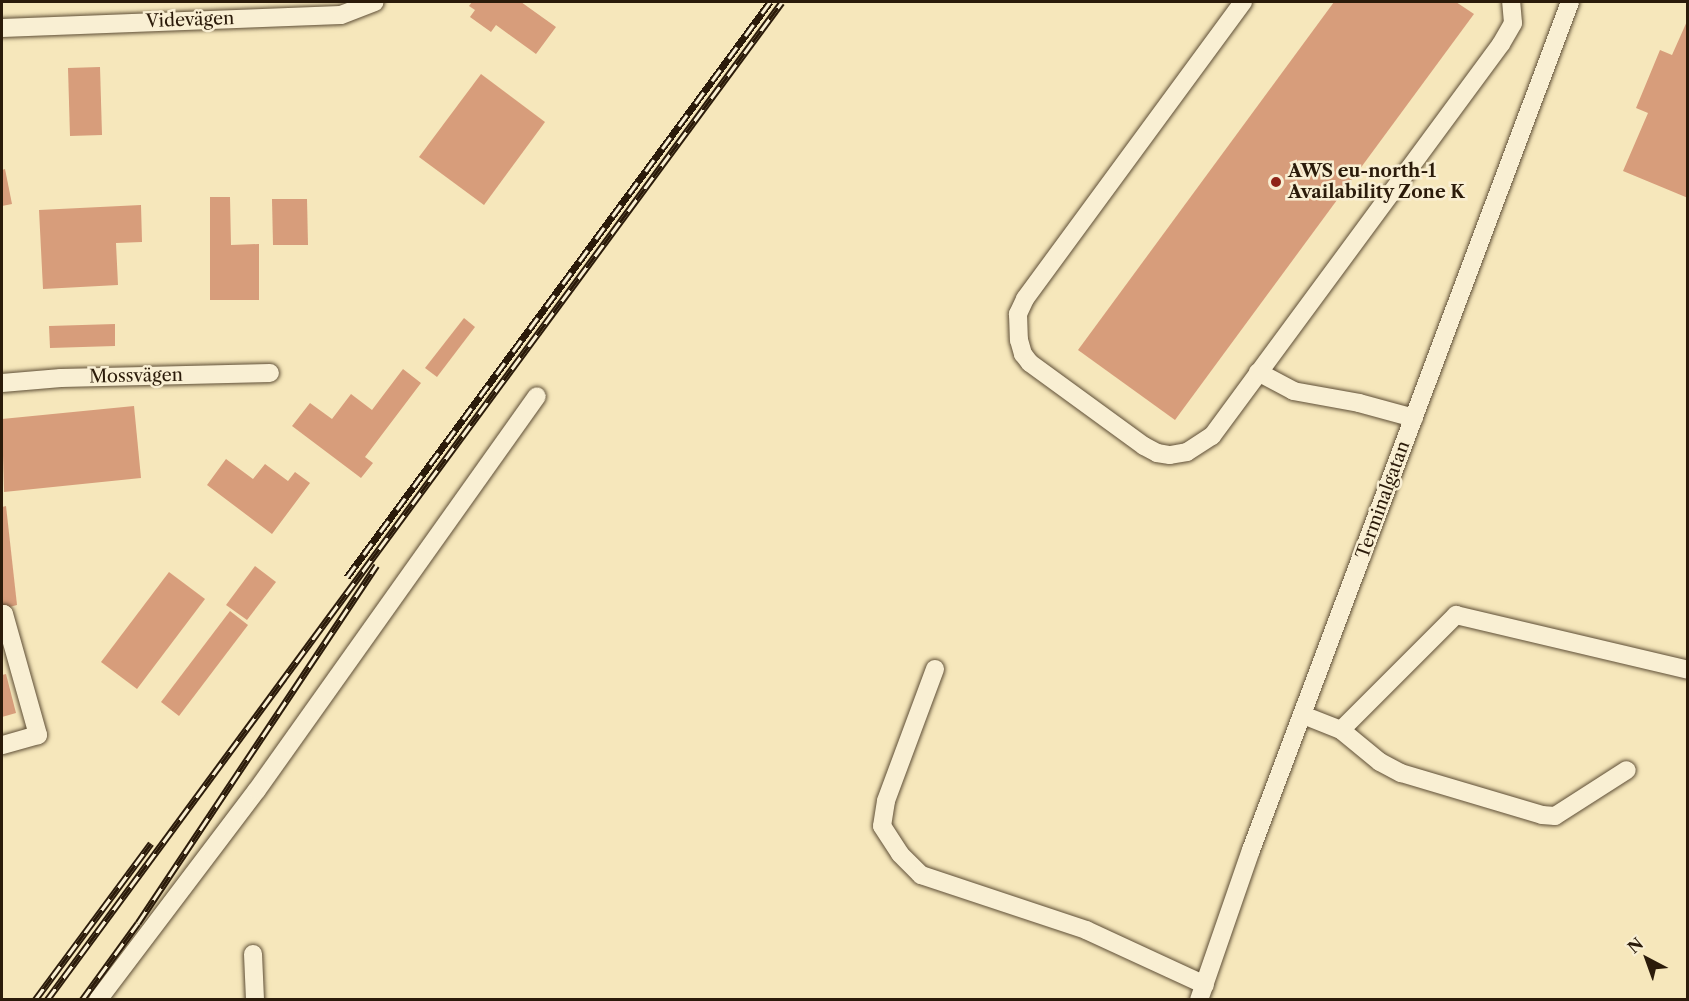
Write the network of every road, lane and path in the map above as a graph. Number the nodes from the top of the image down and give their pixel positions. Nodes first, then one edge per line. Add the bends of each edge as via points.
1 (375, 2) edge
2 (1243, 2) edge
3 (1511, 2) edge
4 (1570, 2) edge
5 (2, 28) edge
6 (1258, 372) junction
7 (270, 373) dead end
8 (2, 383) edge
9 (537, 396) dead end
10 (1414, 418) junction
11 (2, 615) edge
12 (935, 669) dead end
13 (1688, 670) edge
14 (1303, 716) junction
15 (1341, 730) junction
16 (2, 745) edge
17 (1628, 770) dead end
18 (253, 954) dead end
19 (1202, 992) edge
20 (98, 999) edge
21 (255, 999) edge

1 - 5 street, Videvägen via 341,15
2 - 6 street via 1025,299 1017,326 1023,354 1030,363 1157,453 1187,452 1212,436
3 - 6 street via 1514,23 1501,44
4 - 10 street, Terminalgatan
6 - 10 street via 1293,391
7 - 8 street, Mossvägen
9 - 20 street via 257,790
10 - 14 street, Terminalgatan
11 - 16 street via 38,735
12 - 19 street via 886,801 882,826 900,854 921,875 1086,930
13 - 15 street via 1456,615
14 - 15 street
14 - 19 street, Terminalgatan
15 - 17 street via 1380,762 1401,773 1542,815 1555,816
18 - 21 street

